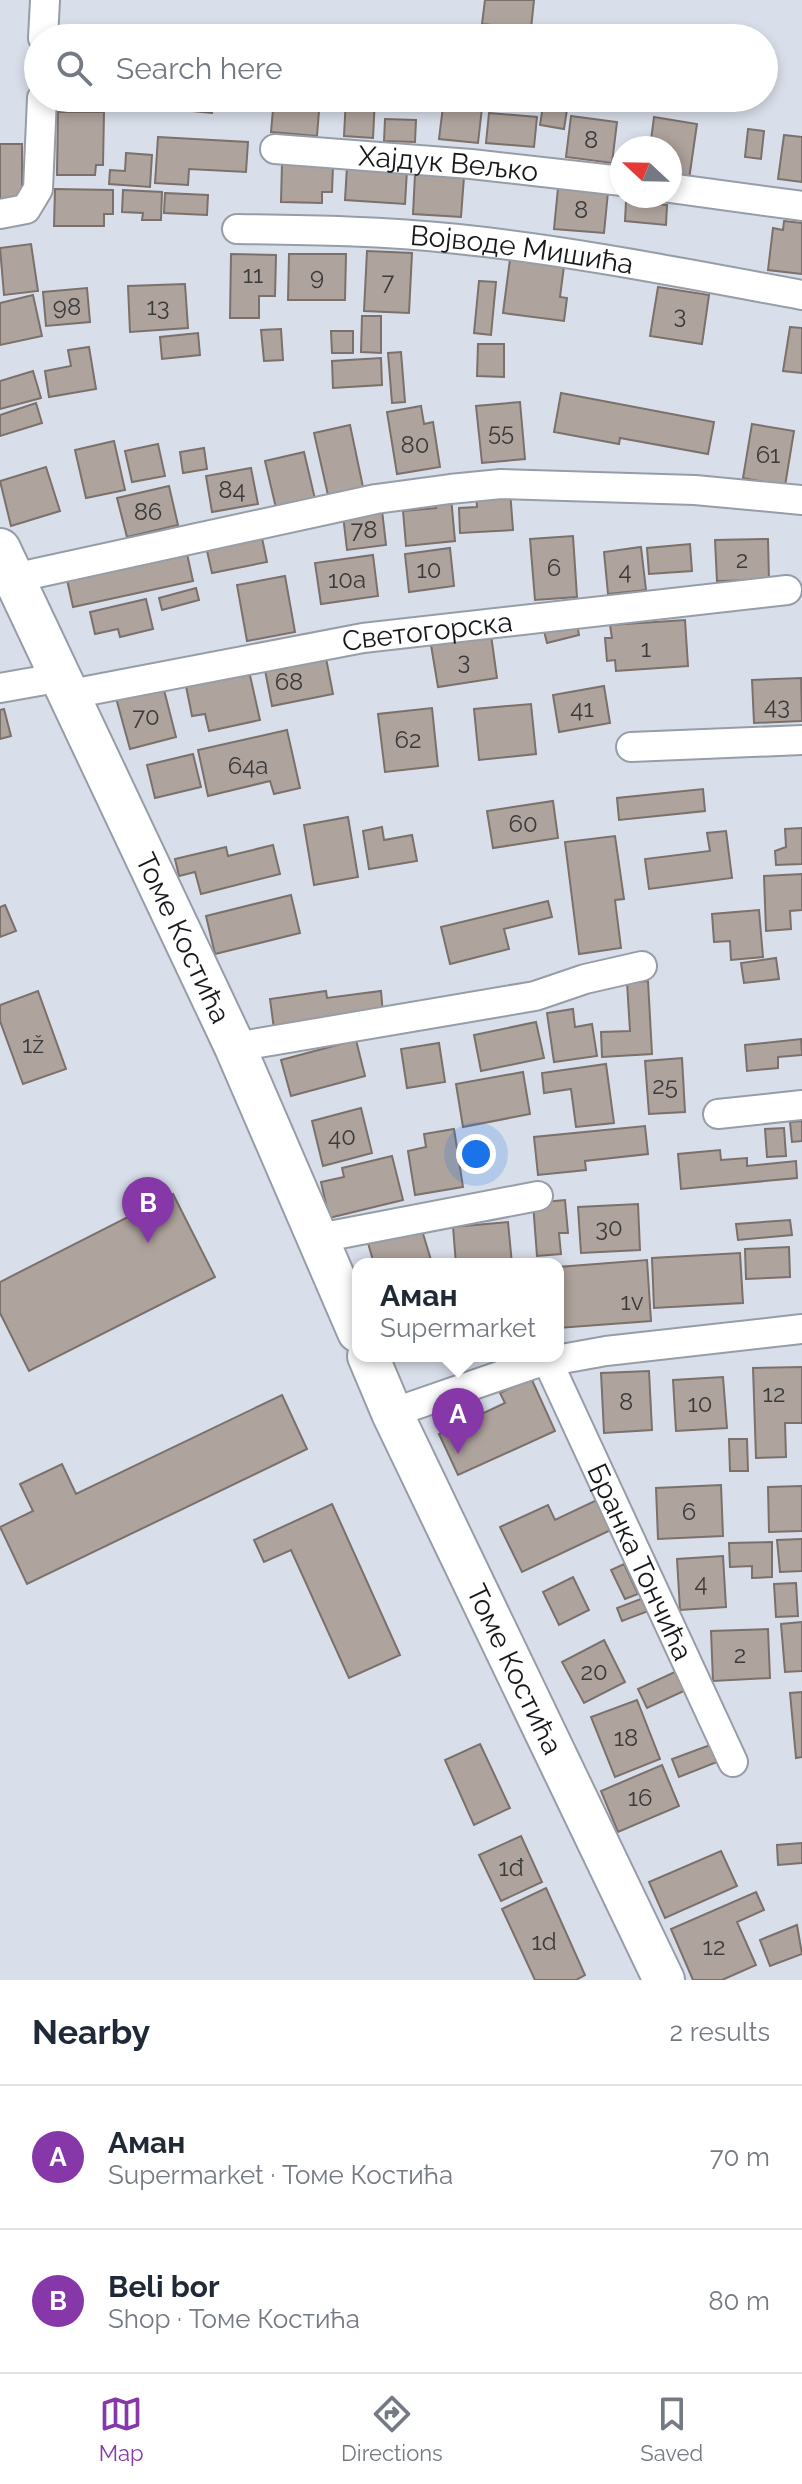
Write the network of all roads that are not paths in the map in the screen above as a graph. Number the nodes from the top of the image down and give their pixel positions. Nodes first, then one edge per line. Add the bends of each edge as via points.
1 (45, 0) edge
2 (44, 24) edge
3 (41, 112) edge
4 (275, 149) dead end
5 (610, 180) edge
6 (682, 190) edge
7 (802, 206) edge
8 (0, 214) edge
9 (237, 229) dead end
10 (802, 295) edge
11 (802, 500) edge
12 (7, 563) edge
13 (787, 590) dead end
14 (66, 686) junction
15 (0, 688) edge
16 (802, 740) edge
17 (631, 747) dead end
18 (642, 966) dead end
19 (235, 1047) junction
20 (802, 1105) edge
21 (718, 1114) dead end
22 (538, 1196) dead end
23 (319, 1238) junction
24 (352, 1318) edge
25 (802, 1329) edge
26 (564, 1359) edge
27 (371, 1362) edge
28 (548, 1362) joint
29 (392, 1413) junction
30 (733, 1762) dead end
31 (664, 1980) edge

1 - 2 street
3 - 8 street via 38,189 26,209
4 - 5 street, Хајдук Вељко
6 - 7 street
9 - 10 street, Војводе Мишића via 456,239
11 - 12 street via 501,484 376,499
12 - 14 street, Томе Костића
13 - 14 street, Светогорска via 363,638
14 - 15 street, Светогорска
14 - 19 street, Томе Костића
16 - 17 street
18 - 19 street via 535,996
19 - 23 street, Томе Костића
20 - 21 street
22 - 23 street
23 - 24 street, Томе Костића
25 - 26 street
27 - 29 street, Томе Костића
28 - 29 street
28 - 30 street, Бранка Тончића
29 - 31 street, Томе Костића

